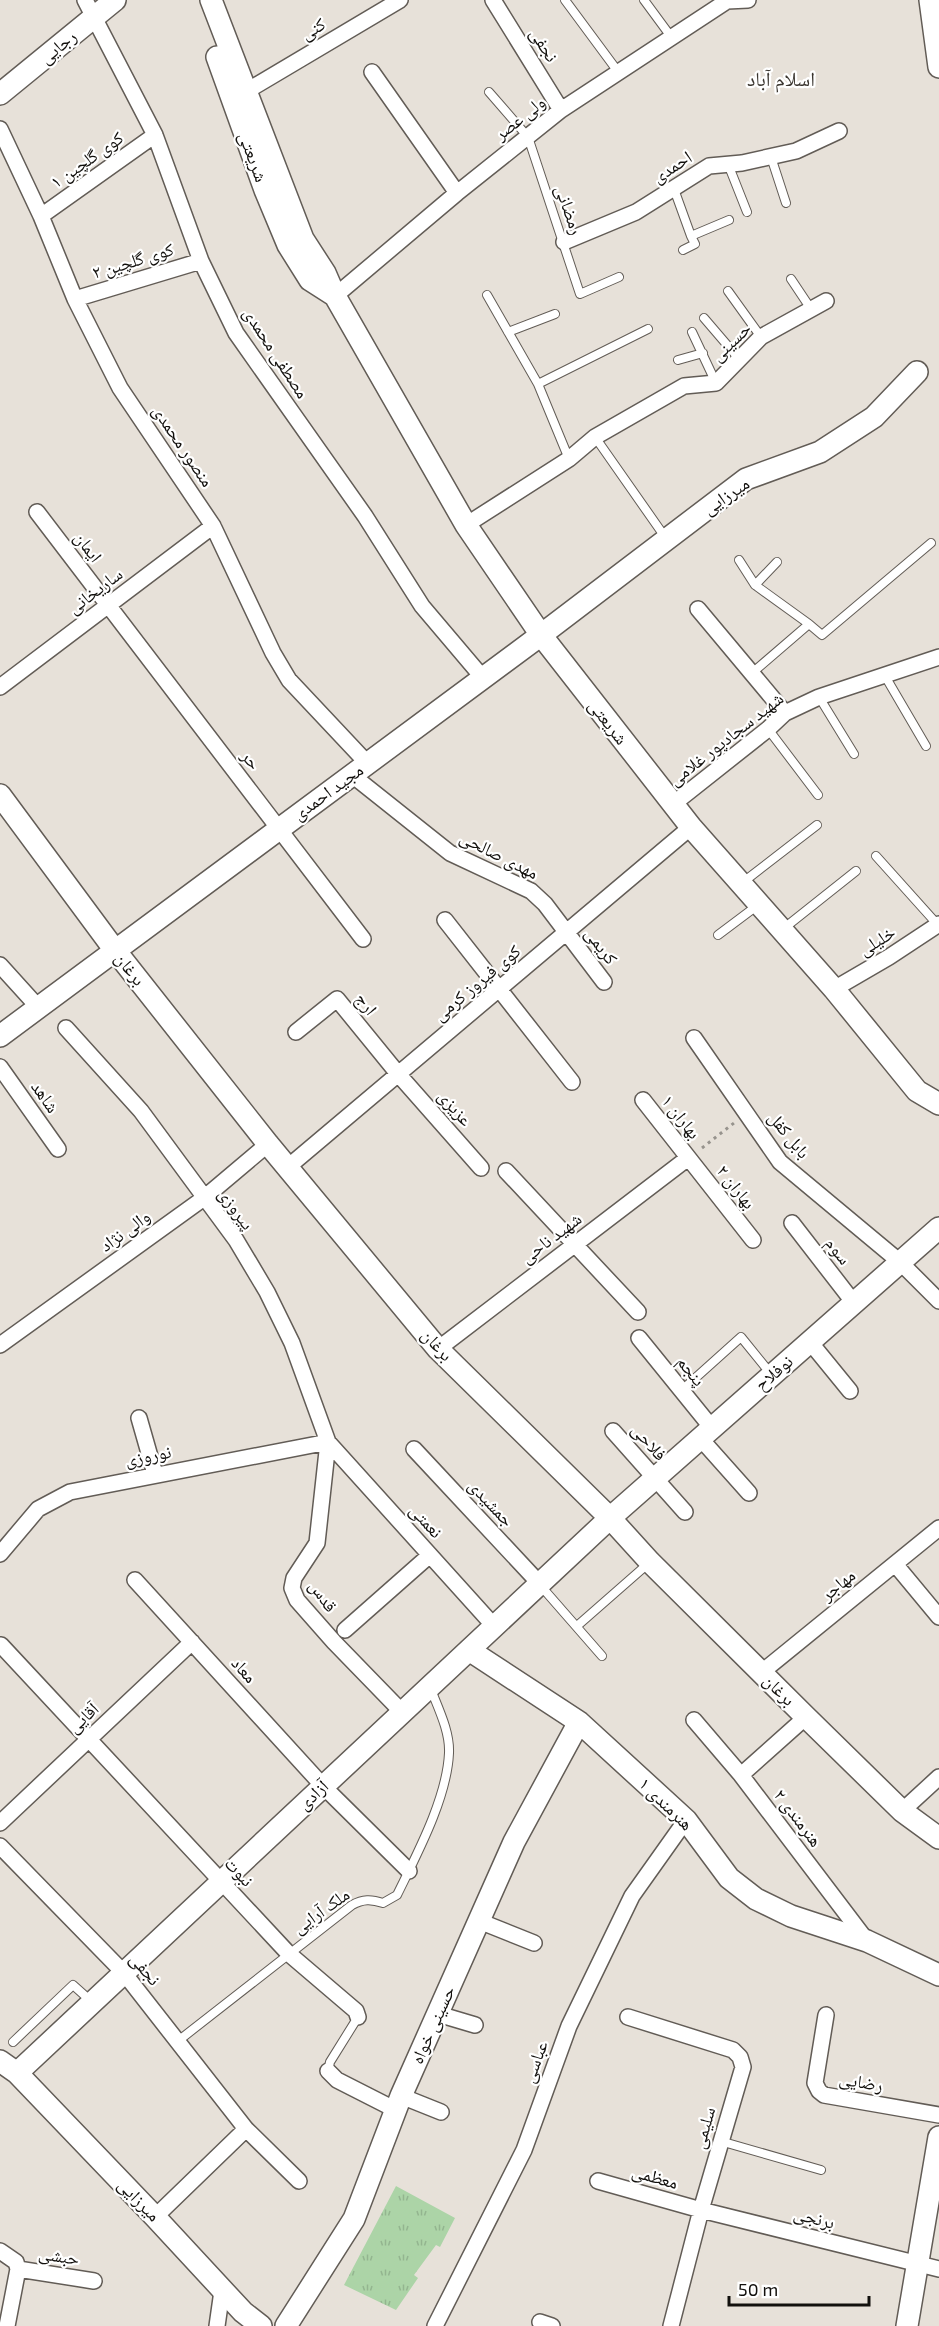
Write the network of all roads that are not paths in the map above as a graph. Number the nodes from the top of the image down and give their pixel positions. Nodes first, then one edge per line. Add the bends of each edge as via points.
1 (115, 0) edge
2 (196, 0) edge
3 (211, 0) edge
4 (400, 0) edge
5 (493, 0) edge
6 (565, 0) edge
7 (644, 0) edge
8 (748, 0) edge
9 (930, 0) edge
10 (727, 1) edge
11 (89, 9) edge
12 (672, 38) junction
13 (939, 67) edge
14 (372, 72) dead end
15 (619, 73) junction
16 (245, 92) junction
17 (489, 92) dead end
18 (0, 94) edge
19 (561, 110) junction
20 (0, 129) edge
21 (839, 131) dead end
22 (155, 135) junction
23 (528, 137) junction
24 (771, 157) junction
25 (728, 164) junction
26 (674, 189) junction
27 (457, 193) junction
28 (786, 203) dead end
29 (747, 212) dead end
30 (41, 216) junction
31 (729, 220) dead end
32 (691, 236) junction
33 (564, 242) junction
34 (683, 250) dead end
35 (201, 261) junction
36 (619, 277) dead end
37 (791, 279) dead end
38 (728, 291) dead end
39 (335, 296) junction
40 (487, 296) dead end
41 (75, 298) junction
42 (826, 301) dead end
43 (811, 309) junction
44 (555, 314) dead end
45 (704, 318) dead end
46 (648, 329) dead end
47 (508, 332) junction
48 (692, 332) dead end
49 (762, 337) junction
50 (703, 353) junction
51 (678, 360) dead end
52 (740, 360) junction
53 (917, 372) dead end
54 (716, 382) junction
55 (538, 384) junction
56 (595, 437) junction
57 (569, 459) junction
58 (37, 512) dead end
59 (466, 525) junction
60 (213, 526) junction
61 (666, 538) junction
62 (931, 543) dead end
63 (739, 561) dead end
64 (777, 562) dead end
65 (755, 585) junction
66 (108, 605) junction
67 (698, 609) dead end
68 (809, 624) junction
69 (541, 635) junction
70 (939, 657) edge
71 (752, 674) junction
72 (885, 676) junction
73 (483, 678) junction
74 (0, 687) edge
75 (819, 697) junction
76 (785, 713) junction
77 (768, 729) junction
78 (926, 746) dead end
79 (854, 754) dead end
80 (359, 769) junction
81 (0, 795) edge
82 (818, 795) dead end
83 (672, 805) junction
84 (817, 825) dead end
85 (691, 827) junction
86 (278, 828) junction
87 (876, 856) dead end
88 (856, 871) dead end
89 (741, 884) junction
90 (760, 904) junction
91 (445, 920) dead end
92 (938, 924) edge
93 (782, 930) junction
94 (566, 933) junction
95 (718, 935) dead end
96 (363, 939) dead end
97 (114, 949) junction
98 (0, 965) edge
99 (604, 982) dead end
100 (500, 989) junction
101 (834, 989) junction
102 (38, 1007) junction
103 (66, 1028) dead end
104 (296, 1032) dead end
105 (0, 1036) edge
106 (694, 1038) dead end
107 (0, 1067) edge
108 (399, 1075) junction
109 (572, 1082) dead end
110 (643, 1100) dead end
111 (939, 1104) edge
112 (268, 1144) junction
113 (58, 1149) dead end
114 (688, 1158) junction
115 (288, 1167) junction
116 (481, 1168) dead end
117 (506, 1171) dead end
118 (204, 1198) junction
119 (792, 1223) dead end
120 (939, 1228) edge
121 (753, 1240) dead end
122 (575, 1245) junction
123 (900, 1262) junction
124 (939, 1301) edge
125 (854, 1303) junction
126 (638, 1312) dead end
127 (639, 1338) dead end
128 (810, 1342) junction
129 (0, 1345) edge
130 (438, 1349) junction
131 (772, 1375) junction
132 (682, 1390) junction
133 (850, 1391) dead end
134 (139, 1418) dead end
135 (613, 1431) dead end
136 (706, 1433) junction
137 (328, 1442) junction
138 (414, 1449) dead end
139 (155, 1474) junction
140 (655, 1478) junction
141 (749, 1493) dead end
142 (685, 1512) dead end
143 (610, 1518) junction
144 (939, 1528) edge
145 (0, 1554) edge
146 (430, 1555) junction
147 (650, 1562) junction
148 (895, 1564) junction
149 (135, 1580) dead end
150 (539, 1583) junction
151 (939, 1617) edge
152 (494, 1626) junction
153 (577, 1626) junction
154 (345, 1630) dead end
155 (192, 1642) junction
156 (1, 1644) edge
157 (469, 1650) junction
158 (602, 1656) dead end
159 (762, 1672) junction
160 (430, 1686) junction
161 (402, 1712) junction
162 (806, 1717) junction
163 (694, 1720) dead end
164 (579, 1722) junction
165 (88, 1739) junction
166 (741, 1776) junction
167 (939, 1777) edge
168 (323, 1786) junction
169 (902, 1810) junction
170 (686, 1820) junction
171 (0, 1822) edge
172 (939, 1838) edge
173 (0, 1846) edge
174 (409, 1871) junction
175 (221, 1882) junction
176 (479, 1921) junction
177 (867, 1941) junction
178 (534, 1943) dead end
179 (288, 1953) junction
180 (124, 1973) junction
181 (939, 1975) edge
182 (93, 2002) junction
183 (438, 2014) junction
184 (826, 2015) dead end
185 (628, 2017) dead end
186 (358, 2018) joint
187 (475, 2025) dead end
188 (178, 2041) junction
189 (13, 2042) dead end
190 (8, 2067) edge
191 (328, 2071) joint
192 (398, 2103) junction
193 (441, 2112) dead end
194 (939, 2115) edge
195 (246, 2129) junction
196 (939, 2137) edge
197 (720, 2142) junction
198 (820, 2170) dead end
199 (299, 2181) dead end
200 (598, 2181) dead end
201 (701, 2210) junction
202 (155, 2217) junction
203 (0, 2251) edge
204 (917, 2265) junction
205 (17, 2266) junction
206 (939, 2269) edge
207 (94, 2281) dead end
208 (222, 2291) junction
209 (7, 2326) edge
210 (217, 2326) edge
211 (261, 2326) edge
212 (286, 2326) edge
213 (435, 2326) edge
214 (671, 2326) edge
215 (906, 2326) edge

1 - 11 street, رجایی
2 - 39 street, شریعتی via 288,245 309,280
3 - 16 street, شریعتی
4 - 16 street, کنی
5 - 19 street, نجفی
6 - 15 lane
7 - 12 lane
8 - 10 street, ولی عصر
9 - 13 street
10 - 12 street, ولی عصر
11 - 18 street, رجایی
11 - 22 street, مصطفی محمدی
12 - 15 street, ولی عصر
14 - 27 street
15 - 19 street, ولی عصر
16 - 39 street, شریعتی via 303,239
17 - 23 lane
19 - 23 street, ولی عصر
20 - 30 street, منصور محمدی
21 - 24 street, احمدی via 796,151
22 - 30 street, کوی گلچین ۱
22 - 35 street, مصطفی محمدی
23 - 27 street, ولی عصر
23 - 33 lane, رمضانی
24 - 25 street, احمدی
24 - 28 lane
25 - 26 street, احمدی via 708,166
25 - 29 lane
26 - 32 lane
26 - 33 street, احمدی via 636,212
27 - 39 street, ولی عصر
30 - 41 street, منصور محمدی
31 - 32 lane
32 - 34 lane via 695,244
33 - 36 lane, رمضانی via 580,294
35 - 41 street, کوی گلچین ۲
35 - 73 street, مصطفی محمدی via 236,333 365,516 422,606
37 - 43 lane
38 - 49 lane
39 - 59 street, شریعتی
40 - 47 lane
41 - 60 street, منصور محمدی via 120,388
42 - 43 street, حسینی
43 - 49 street, حسینی
44 - 47 lane
45 - 52 lane
46 - 55 lane
47 - 55 lane
48 - 50 lane
49 - 52 street, حسینی
50 - 51 lane
50 - 54 lane
52 - 54 street, حسینی
53 - 61 street, میرزایی via 874,417 820,452 746,479
54 - 56 street, حسینی via 684,386
55 - 57 lane
56 - 57 street, حسینی
56 - 61 lane
57 - 59 street, حسینی
58 - 66 street, ایمان
59 - 69 street, شریعتی
60 - 66 street, ساریخانی
60 - 80 street, منصور محمدی via 289,680
61 - 69 street, میرزایی
62 - 68 lane via 822,635
63 - 65 lane
64 - 65 lane
65 - 68 lane
66 - 74 street, ساریخانی
66 - 86 street, حر
67 - 71 street
68 - 71 lane
69 - 73 street, مجید احمدی
69 - 83 street, شریعتی
70 - 72 street, شهید سجادپور غلامی
71 - 76 street
72 - 75 street, شهید سجادپور غلامی
72 - 78 lane
73 - 80 street, مجید احمدی
75 - 76 street, شهید سجادپور غلامی
75 - 79 lane
76 - 77 street, شهید سجادپور غلامی
77 - 82 lane
77 - 83 street, شهید سجادپور غلامی
80 - 86 street, مجید احمدی
80 - 94 street, مهدی صالحی via 450,853 531,891
81 - 97 street, برغان
83 - 85 street, شریعتی
84 - 89 lane
85 - 89 street, شریعتی
85 - 94 street, کوی فیروز کرمی
86 - 96 street, حر
86 - 97 street, مجید احمدی
87 - 92 lane
88 - 93 lane
89 - 90 street, شریعتی
90 - 93 street, شریعتی
90 - 95 lane
91 - 100 street
92 - 101 street, خلیلی
93 - 101 street, شریعتی
94 - 99 street, کریمی
94 - 100 street, کوی فیروز کرمی
97 - 102 street, مجید احمدی
97 - 112 street, برغان
98 - 102 street
100 - 108 street, کوی فیروز کرمی
100 - 109 street
101 - 111 street, شریعتی via 917,1091
102 - 105 street, مجید احمدی
103 - 118 street, پیروزی via 141,1112
104 - 108 street, ارج via 337,999
106 - 123 street, بابل کفل via 780,1162
107 - 113 street, شاهد
108 - 115 street, کوی فیروز کرمی
108 - 116 street, عزیزی
110 - 114 street, بهاران ۱
112 - 115 street, برغان
112 - 118 street, والی نژاد
114 - 121 street, بهاران ۲
114 - 122 street, شهید ناحی
115 - 130 street, برغان
117 - 122 street
118 - 129 street, والی نژاد
118 - 137 street, پیروزی via 236,1240 267,1292 292,1343
119 - 125 street, سوم
120 - 123 street, نوفلاح
122 - 126 street
122 - 130 street, شهید ناحی
123 - 124 street, بابل کفل
123 - 125 street, نوفلاح
125 - 128 street, نوفلاح
127 - 132 street, پنجم
128 - 131 street, نوفلاح
128 - 133 street
130 - 143 street, برغان
131 - 132 lane via 741,1337
131 - 136 street, نوفلاح
132 - 136 street, پنجم
134 - 139 street
135 - 140 street, فلاحی
136 - 140 street, نوفلاح
136 - 141 street, پنجم
137 - 139 street, نوروزی
137 - 146 street, نعمتی
137 - 161 street, قدس via 317,1543 294,1578 292,1588 297,1600
138 - 150 street, جمشیدی
139 - 145 street, نوروزی via 70,1492 52,1500 38,1509
140 - 142 street, فلاحی
140 - 143 street, نوفلاح
143 - 147 street, برغان
143 - 150 street, آزادی
144 - 148 street, مهاجر
146 - 152 street, نعمتی
146 - 154 street
147 - 153 lane
147 - 159 street, برغان
148 - 151 street
148 - 159 street, مهاجر
149 - 155 street, معاد
150 - 152 street, آزادی
150 - 153 lane
152 - 157 street, آزادی
153 - 158 lane
155 - 165 street, آقایی
155 - 168 street, معاد
156 - 165 street, نبوت
157 - 160 street, آزادی
157 - 164 street, هنرمندی ۱
159 - 162 street, برغان
160 - 161 street, آزادی
160 - 174 lane, ملک آرایی via 447,1733 449,1753 442,1792
161 - 168 street, آزادی
162 - 166 street
162 - 169 street, برغان
163 - 166 street, هنرمندی ۲
164 - 170 street, هنرمندی ۱
164 - 176 street, حسینی خواه via 514,1842
165 - 171 street, آقایی
165 - 175 street, نبوت
166 - 177 street, هنرمندی ۲
167 - 169 street
168 - 174 street, معاد
168 - 175 street, آزادی
169 - 172 street, برغان
170 - 177 street, هنرمندی ۱ via 729,1878 756,1899 791,1916
170 - 213 street, عباسی via 632,1896 569,2026 524,2150
173 - 180 street, نجفی
174 - 179 lane, ملک آرایی via 391,1900 359,1901
175 - 179 street, نبوت
175 - 180 street, آزادی
176 - 178 street
176 - 183 street, حسینی خواه
177 - 181 street, هنرمندی ۱
179 - 186 street, نبوت via 356,2011
179 - 188 lane, ملک آرایی
180 - 182 street, آزادی
180 - 188 street, نجفی
182 - 189 lane via 73,1985
182 - 190 street, آزادی
183 - 187 street
183 - 192 street, حسینی خواه
184 - 194 street, رضایی via 815,2083 819,2091
185 - 197 street, سلیمی via 732,2050 740,2057 743,2067
186 - 191 lane, نبوت
188 - 195 street, نجفی
190 - 202 street, میرزایی
191 - 192 street, نبوت via 338,2080
192 - 193 street, نبوت
192 - 212 street, حسینی خواه via 354,2219
195 - 199 street, نجفی
195 - 202 street
196 - 204 street
197 - 198 lane
197 - 201 street, سلیمی
200 - 201 street, معظمی
201 - 204 street, برنجی
201 - 214 street, سلیمی
202 - 208 street, میرزایی
203 - 205 street, حبشی
204 - 206 street, برنجی
204 - 215 street
205 - 207 street, حبشی
205 - 209 street
208 - 210 street
208 - 211 street, میرزایی

